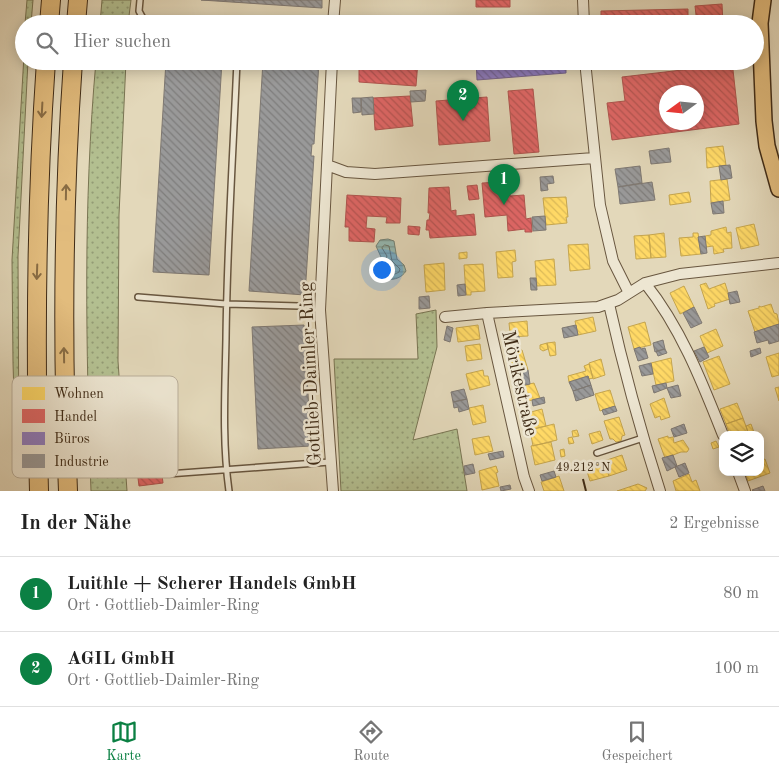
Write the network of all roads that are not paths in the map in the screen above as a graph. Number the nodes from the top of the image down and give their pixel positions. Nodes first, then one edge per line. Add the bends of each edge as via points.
1 (51, 0) edge
2 (78, 0) edge
3 (140, 0) edge
4 (335, 0) edge
5 (583, 0) edge
6 (763, 0) edge
7 (50, 15) edge
8 (77, 15) edge
9 (141, 15) edge
10 (334, 15) edge
11 (584, 15) edge
12 (761, 15) edge
13 (45, 70) edge
14 (73, 70) edge
15 (237, 70) edge
16 (332, 70) edge
17 (587, 70) edge
18 (762, 70) edge
19 (594, 158) junction
20 (327, 165) junction
21 (779, 189) edge
22 (779, 263) edge
23 (645, 284) junction
24 (629, 293) junction
25 (138, 297) dead end
26 (226, 304) junction
27 (609, 304) junction
28 (299, 306) dead end
29 (487, 312) junction
30 (445, 317) dead end
31 (37, 376) edge
32 (65, 376) edge
33 (721, 431) edge
34 (643, 438) junction
35 (597, 453) dead end
36 (330, 462) junction
37 (226, 470) junction
38 (178, 473) edge
39 (739, 476) edge
40 (39, 478) edge
41 (67, 478) edge
42 (39, 491) edge
43 (68, 491) edge
44 (229, 491) edge
45 (333, 491) edge
46 (529, 491) edge
47 (660, 491) edge
48 (745, 491) edge

1 - 7 highway
2 - 8 highway
3 - 9 lane
4 - 10 street
5 - 11 street
6 - 12 main road
13 -> 31 highway via 36,314
32 -> 14 highway via 67,172
15 - 26 lane
16 - 20 street, Gottlieb-Daimler-Ring
17 - 19 street
18 - 21 main road via 767,146
19 - 20 street via 375,174 346,172
19 - 24 street via 608,245
20 - 36 street, Gottlieb-Daimler-Ring via 320,310
22 - 23 street, Mörikestraße via 680,274
23 - 24 street, Mörikestraße
23 - 33 street via 668,316 699,374
24 - 27 street, Mörikestraße
25 - 26 lane
26 - 28 lane
26 - 37 lane
27 - 29 street, Mörikestraße
27 - 34 street
29 - 30 street, Mörikestraße
29 - 46 street, Mörikestraße
34 - 35 lane
34 - 47 street
36 - 37 lane
36 - 45 street, Gottlieb-Daimler-Ring
37 - 38 lane
37 - 44 lane
39 - 48 street
40 -> 42 highway
43 -> 41 highway

